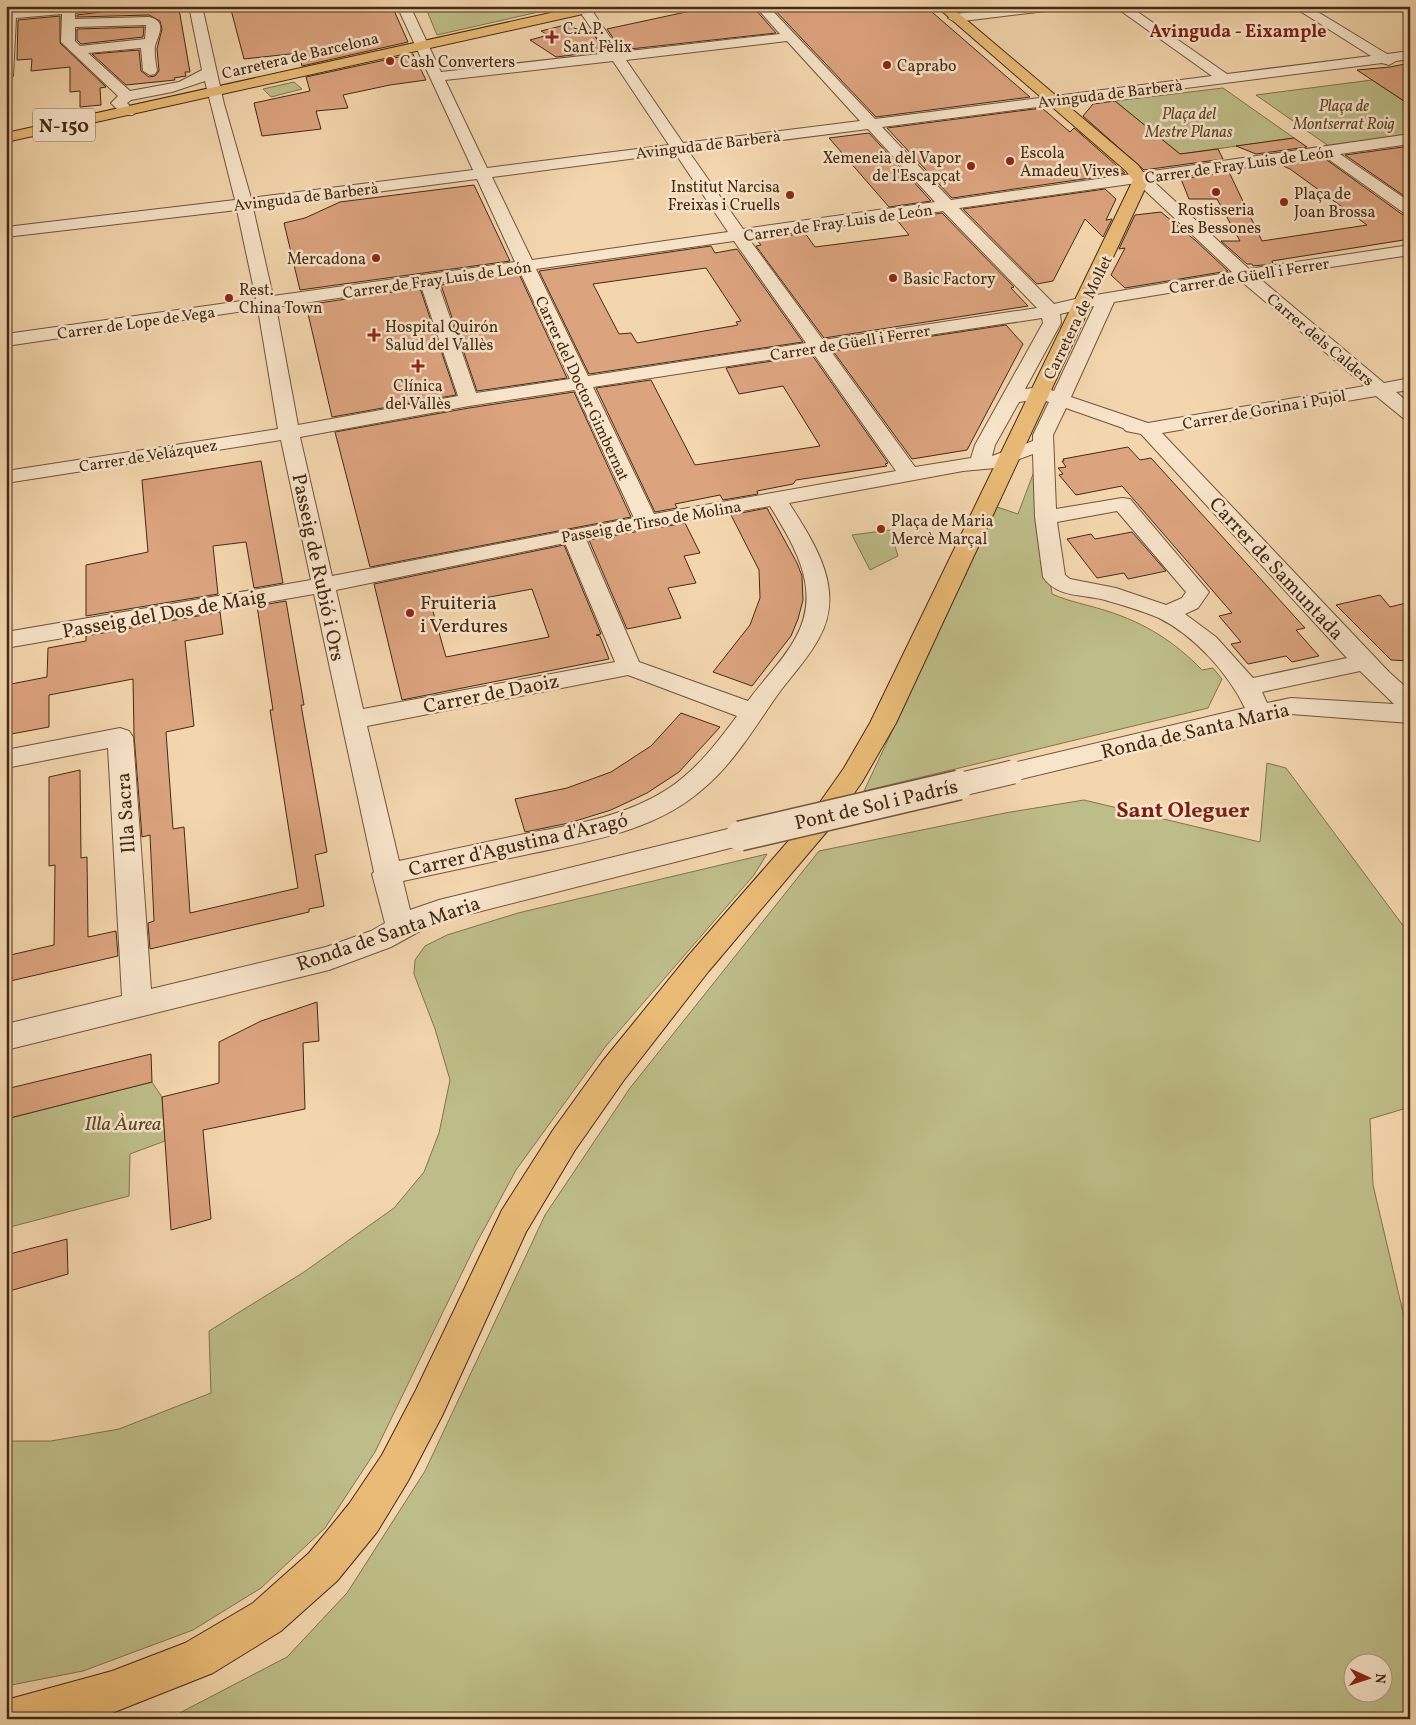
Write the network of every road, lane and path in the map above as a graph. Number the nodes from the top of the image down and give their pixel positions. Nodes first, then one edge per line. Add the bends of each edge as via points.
1 (101, 6) edge
2 (195, 6) edge
3 (403, 6) edge
4 (601, 6) edge
5 (761, 6) edge
6 (942, 6) edge
7 (1054, 6) edge
8 (1120, 6) edge
9 (1298, 6) edge
10 (584, 8) edge
11 (35, 9) edge
12 (8, 15) edge
13 (68, 16) junction
14 (955, 18) junction
15 (790, 37) junction
16 (150, 43) junction
17 (421, 46) junction
18 (79, 50) junction
19 (1410, 55) edge
20 (618, 56) junction
21 (1385, 58) junction
22 (1401, 68) dead end
23 (150, 71) dead end
24 (210, 71) junction
25 (6, 76) edge
26 (436, 77) junction
27 (1225, 79) junction
28 (215, 92) junction
29 (1052, 100) junction
30 (127, 104) junction
31 (870, 123) junction
32 (6, 138) edge
33 (1410, 139) edge
34 (679, 148) junction
35 (1328, 152) junction
36 (482, 173) junction
37 (1140, 178) junction
38 (310, 195) junction
39 (245, 204) junction
40 (948, 206) junction
41 (1410, 210) edge
42 (180, 212) junction
43 (6, 232) edge
44 (739, 236) junction
45 (1410, 250) edge
46 (525, 266) junction
47 (1245, 275) junction
48 (428, 280) junction
49 (1106, 300) junction
50 (1084, 302) junction
51 (266, 304) junction
52 (1050, 311) junction
53 (6, 340) edge
54 (819, 347) junction
55 (1410, 384) edge
56 (582, 385) junction
57 (1381, 390) junction
58 (1050, 395) junction
59 (1011, 397) junction
60 (469, 400) junction
61 (1410, 414) edge
62 (1050, 419) junction
63 (1147, 429) junction
64 (289, 433) junction
65 (1042, 446) junction
66 (1012, 456) junction
67 (980, 464) junction
68 (910, 475) junction
69 (6, 477) edge
70 (998, 482) junction
71 (776, 498) junction
72 (1046, 517) junction
73 (647, 522) junction
74 (573, 535) junction
75 (323, 585) junction
76 (1167, 612) junction
77 (6, 640) edge
78 (1365, 662) junction
79 (629, 667) junction
80 (1398, 684) edge
81 (1247, 687) junction
82 (1410, 705) edge
83 (1291, 706) junction
84 (752, 712) junction
85 (1260, 713) junction
86 (1410, 714) edge
87 (352, 720) junction
88 (6, 759) edge
89 (1013, 772) joint
90 (740, 836) joint
91 (386, 874) junction
92 (400, 928) junction
93 (137, 1005) junction
94 (6, 1037) edge
95 (10, 1719) edge

1 - 13 street
2 - 24 street, Passeig de Rubió i Ors
3 - 17 street, Carrer del Doctor Gimbernat
4 - 10 main road, Carretera de Barcelona / N-150
5 - 15 street
6 - 14 main road, Carrer dels Calders
7 - 14 street
8 - 27 street
9 - 21 street
10 - 17 main road, Carretera de Barcelona / N-150
10 - 20 street
11 - 12 street
11 - 13 street
12 - 25 street
13 - 16 street via 105,27 149,21 154,24
13 - 18 street via 68,42
14 - 29 main road, Carrer dels Calders
15 - 20 street
15 - 31 street
16 - 18 street
16 - 23 street
17 - 26 street, Carrer del Doctor Gimbernat
17 - 28 main road, Carretera de Barcelona / N-150
18 - 30 street
19 - 21 street, Avinguda de Barberà
20 - 26 street
20 - 34 street
21 - 22 street
21 - 27 street, Avinguda de Barberà
24 - 28 street, Passeig de Rubió i Ors
24 - 30 street, Carretera de Barcelona via 206,76
26 - 36 street, Carrer del Doctor Gimbernat
27 - 29 street, Avinguda de Barberà
28 - 30 main road, Carretera de Barcelona / N-150
28 - 39 street, Passeig de Rubió i Ors
29 - 31 street, Avinguda de Barberà
29 - 37 main road, Carrer dels Calders
30 - 32 main road, Carretera de Barcelona / N-150
31 - 34 street, Avinguda de Barberà
31 - 40 street
33 - 35 street, Carrer de Fray Luis de León
34 - 36 street, Avinguda de Barberà
34 - 44 street
35 - 37 street, Carrer de Fray Luis de León
35 - 41 street
36 - 38 street, Avinguda de Barberà
36 - 46 street, Carrer del Doctor Gimbernat
37 - 40 street, Carrer de Fray Luis de León
37 - 47 street, Carrer dels Calders
37 - 50 main road, Carretera de Mollet
38 - 39 street via 306,190 288,185
38 - 39 street via 308,202 288,213
39 - 42 street via 192,199
39 - 42 street via 199,222 184,218
39 - 51 street, Passeig de Rubió i Ors
40 - 44 street, Carrer de Fray Luis de León
40 - 52 street
42 - 43 street
44 - 46 street, Carrer de Fray Luis de León
44 - 54 street
45 - 47 street, Carrer de Güell i Ferrer
46 - 48 street, Carrer de Fray Luis de León
46 - 56 street, Carrer del Doctor Gimbernat
47 - 49 street, Carrer de Güell i Ferrer
47 - 57 street, Carrer dels Calders
48 - 51 street, Carrer de Fray Luis de León
48 - 60 street
49 - 50 street, Carrer de Güell i Ferrer
49 - 58 street, Carretera de Mollet
50 - 52 street, Carrer de Güell i Ferrer
50 - 58 main road, Carretera de Mollet
51 - 53 street, Carrer de Lope de Vega
51 - 64 street, Passeig de Rubió i Ors
52 - 54 street, Carrer de Güell i Ferrer
52 - 59 street, Carretera de Mollet via 1052,323
54 - 56 street, Carrer de Güell i Ferrer
54 - 68 street
55 - 57 street, Carrer de Gorina i Pujol
56 - 60 street, Carrer de Güell i Ferrer
56 - 73 street, Carrer del Doctor Gimbernat
57 - 61 street, Carrer dels Calders
57 - 63 street, Carrer de Gorina i Pujol
58 - 59 street
58 - 62 street, Carretera de Mollet
58 - 63 street, Carrer de Samuntada
58 - 66 main road, Carretera de Mollet
59 - 67 street, Carretera de Mollet via 985,445
60 - 64 street, Carrer de Güell i Ferrer
62 - 63 street
62 - 65 street, Carretera de Mollet
63 - 78 street, Carrer de Samuntada
64 - 69 street, Carrer de Velázquez
64 - 75 street, Passeig de Rubió i Ors
65 - 66 street, Passeig de Tirso de Molina
65 - 72 street, Carretera de Mollet
66 - 67 street, Passeig de Tirso de Molina
66 - 70 main road, Carretera de Mollet
67 - 68 street, Passeig de Tirso de Molina
67 - 70 street
68 - 71 street, Passeig de Tirso de Molina
70 - 95 main road, Carretera de Mollet via 907,677 853,775 820,822 698,964 613,1070 564,1140 514,1221 395,1468 363,1518 324,1567 267,1617 198,1658 112,1692
71 - 73 street, Passeig de Tirso de Molina
71 - 84 street, Carrer d'Agustina d'Aragó via 805,546 819,577 819,606 809,635
72 - 76 street, Carretera de Mollet via 1057,582 1108,593
72 - 76 street via 1122,504 1198,592 1190,603
73 - 74 street, Passeig de Tirso de Molina
74 - 75 street, Passeig de Tirso de Molina
74 - 79 street
75 - 77 street, Passeig del Dos de Maig
75 - 87 street, Passeig de Rubió i Ors
76 - 81 street via 1208,642
78 - 80 street, Carrer de Samuntada
78 - 81 street
79 - 84 street
79 - 87 street, Carrer de Daoiz
80 - 82 street, Carrer de Samuntada
80 - 83 street
81 - 85 street
83 - 85 street, Ronda de Santa Maria
83 - 86 street, Ronda de Santa Maria
84 - 91 street, Carrer d'Agustina d'Aragó via 694,783 666,802 632,818 578,833
85 - 89 street, Ronda de Santa Maria
87 - 91 street, Passeig de Rubió i Ors
88 - 93 street, Illa Sacra via 120,736
89 - 90 street, Pont de Sol i Padrís, bridge
90 - 92 street, Ronda de Santa Maria via 440,911
91 - 92 street, Passeig de Rubió i Ors
92 - 93 street, Ronda de Santa Maria via 381,939 329,958
93 - 94 street, Ronda de Santa Maria

